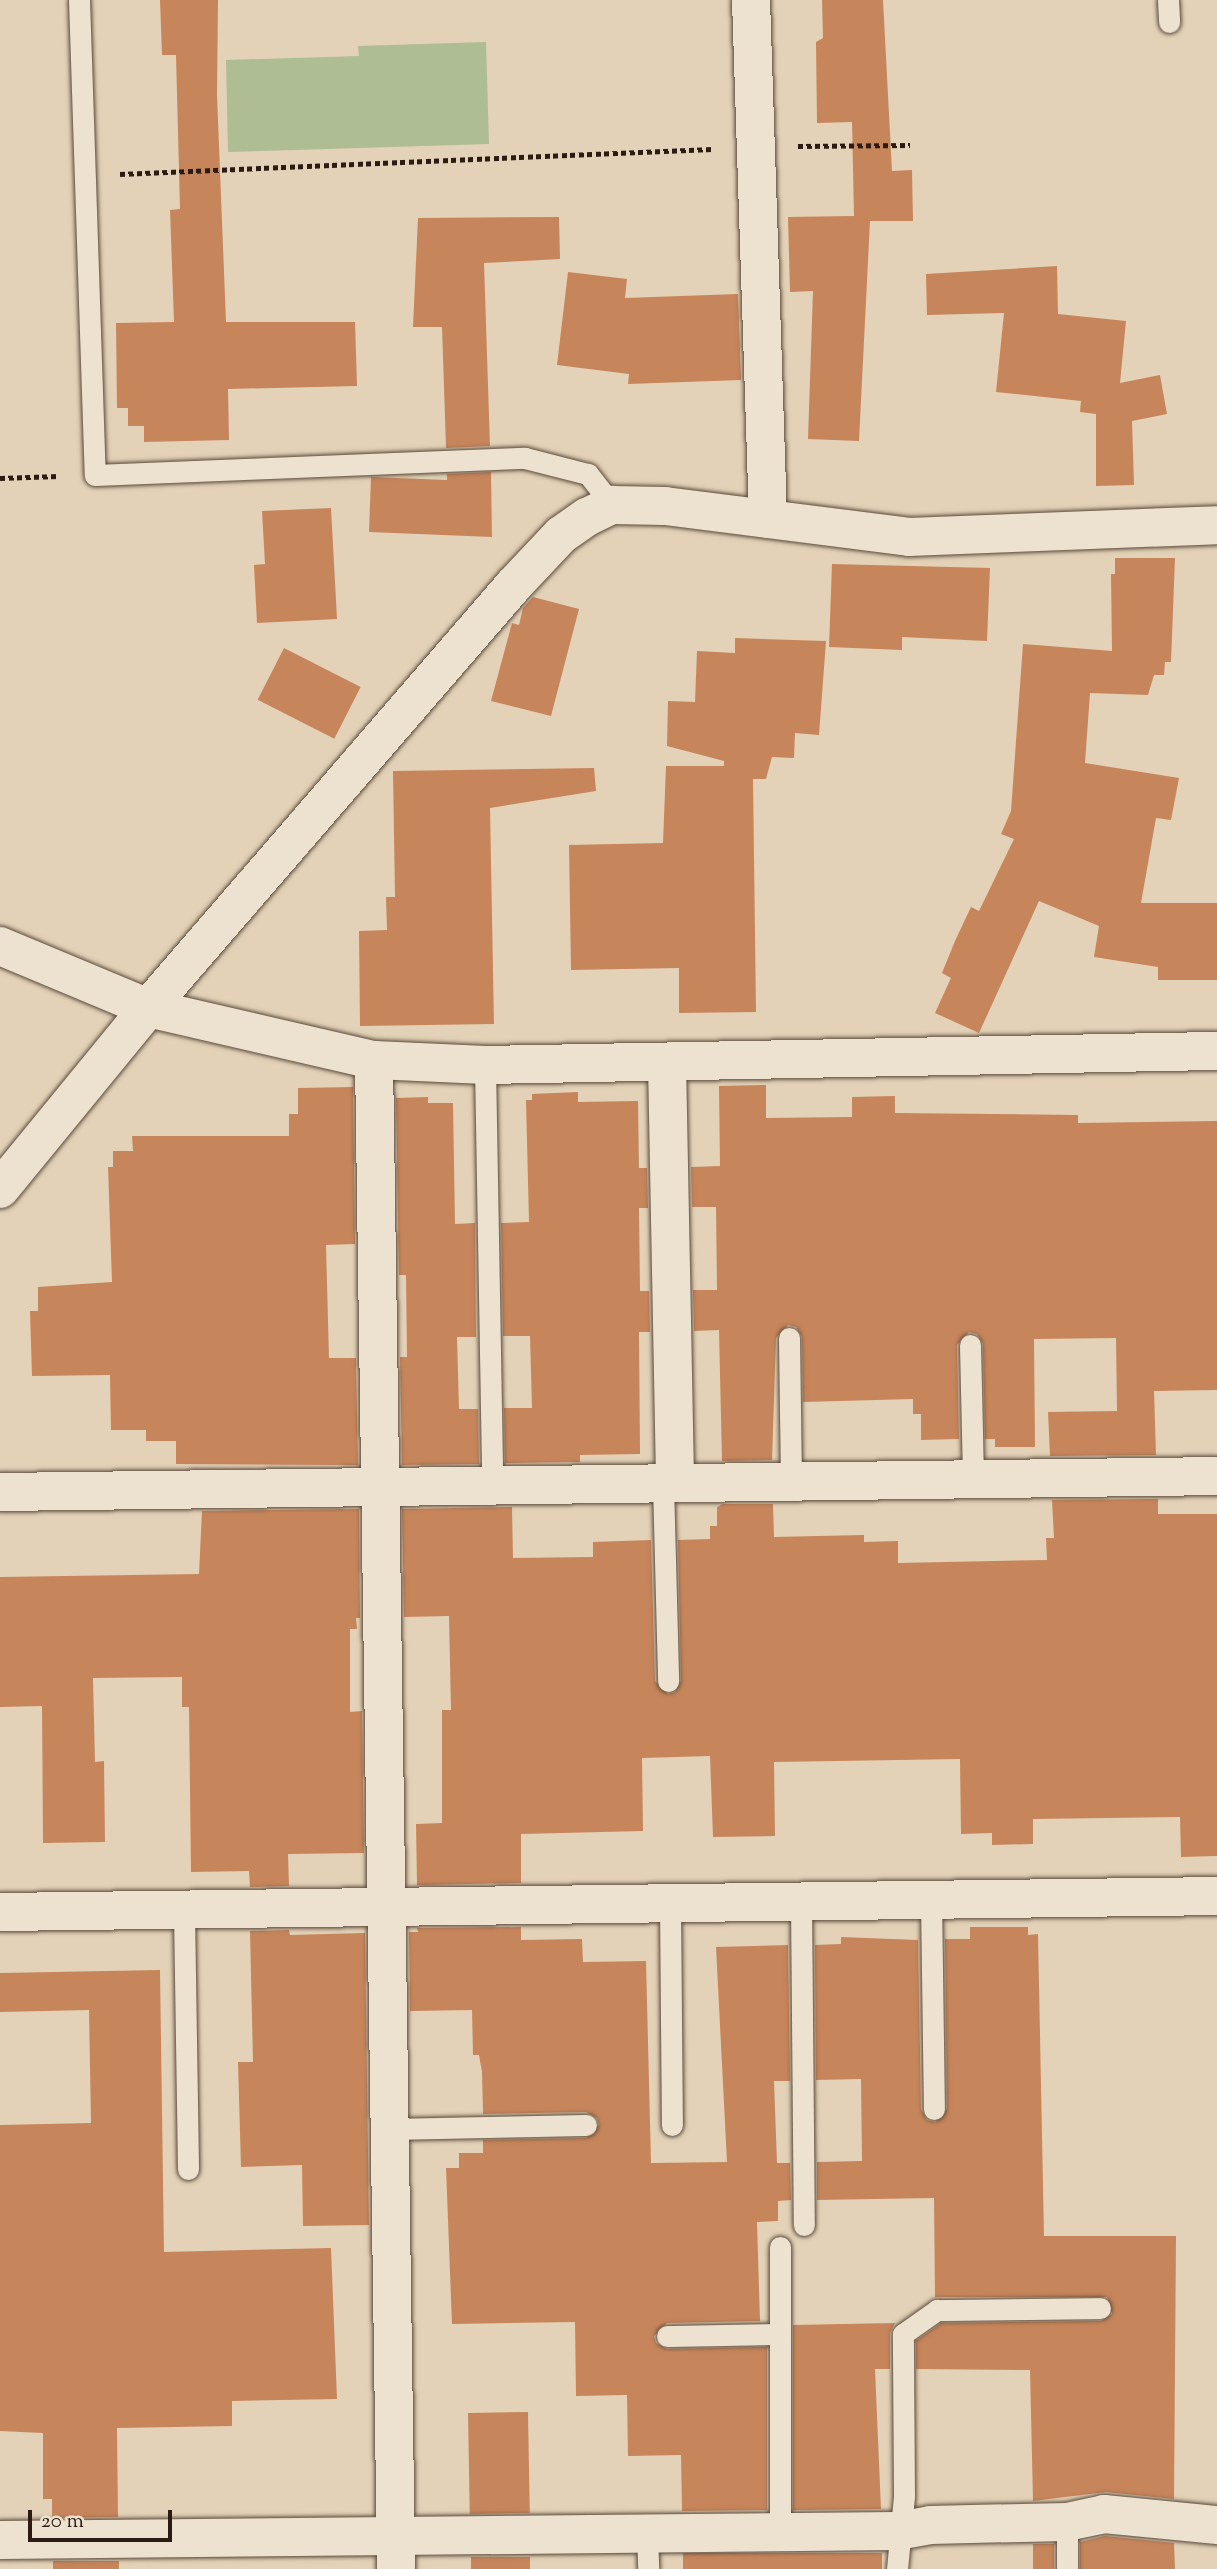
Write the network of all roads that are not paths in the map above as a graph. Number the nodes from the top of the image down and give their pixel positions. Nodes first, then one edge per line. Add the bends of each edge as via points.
1 (79, 0) edge
2 (751, 0) edge
3 (1168, 0) edge
4 (1169, 22) dead end
5 (612, 505) junction
6 (768, 519) junction
7 (1217, 525) edge
8 (0, 946) edge
9 (148, 1008) junction
10 (1217, 1051) edge
11 (374, 1060) junction
12 (667, 1062) junction
13 (485, 1065) junction
14 (0, 1189) edge
15 (789, 1338) dead end
16 (970, 1346) dead end
17 (1217, 1476) edge
18 (973, 1479) junction
19 (792, 1482) junction
20 (669, 1483) junction
21 (492, 1486) junction
22 (377, 1488) junction
23 (0, 1492) edge
24 (668, 1681) dead end
25 (1217, 1896) edge
26 (931, 1899) junction
27 (801, 1902) junction
28 (670, 1904) junction
29 (385, 1908) junction
30 (0, 1912) edge
31 (184, 1912) junction
32 (934, 2109) dead end
33 (586, 2124) dead end
34 (672, 2125) dead end
35 (388, 2129) junction
36 (188, 2169) dead end
37 (804, 2225) dead end
38 (780, 2247) dead end
39 (1100, 2308) dead end
40 (780, 2334) junction
41 (667, 2336) dead end
42 (1067, 2522) junction
43 (1217, 2525) edge
44 (897, 2531) junction
45 (780, 2532) junction
46 (0, 2540) edge
47 (647, 2551) edge
48 (396, 2553) edge
49 (897, 2569) edge
50 (1067, 2569) edge

1 - 5 lane via 95,475 525,458 588,474
2 - 6 street
3 - 4 lane
5 - 6 street
5 - 9 street via 561,535 513,586
6 - 7 street via 909,537
8 - 9 street
9 - 11 street
9 - 14 street
10 - 12 street
11 - 13 street
11 - 22 street
12 - 13 street
12 - 20 street
13 - 21 lane
15 - 19 lane
16 - 18 lane
17 - 18 street
18 - 19 street
19 - 20 street
20 - 21 street
20 - 24 lane
21 - 22 street
22 - 23 street
22 - 29 street
25 - 26 street
26 - 27 street
26 - 32 lane
27 - 28 street
27 - 37 lane
28 - 29 street
28 - 34 lane
29 - 31 street
29 - 35 street
30 - 31 street
31 - 36 lane
33 - 35 lane
35 - 48 street
38 - 40 lane
39 - 44 lane via 937,2310 903,2334 904,2496
40 - 41 lane
40 - 45 lane
42 - 43 street via 1104,2514
42 - 44 street via 930,2525
42 - 50 lane
44 - 45 street
44 - 49 lane
45 - 47 street
46 - 48 street
47 - 48 street

